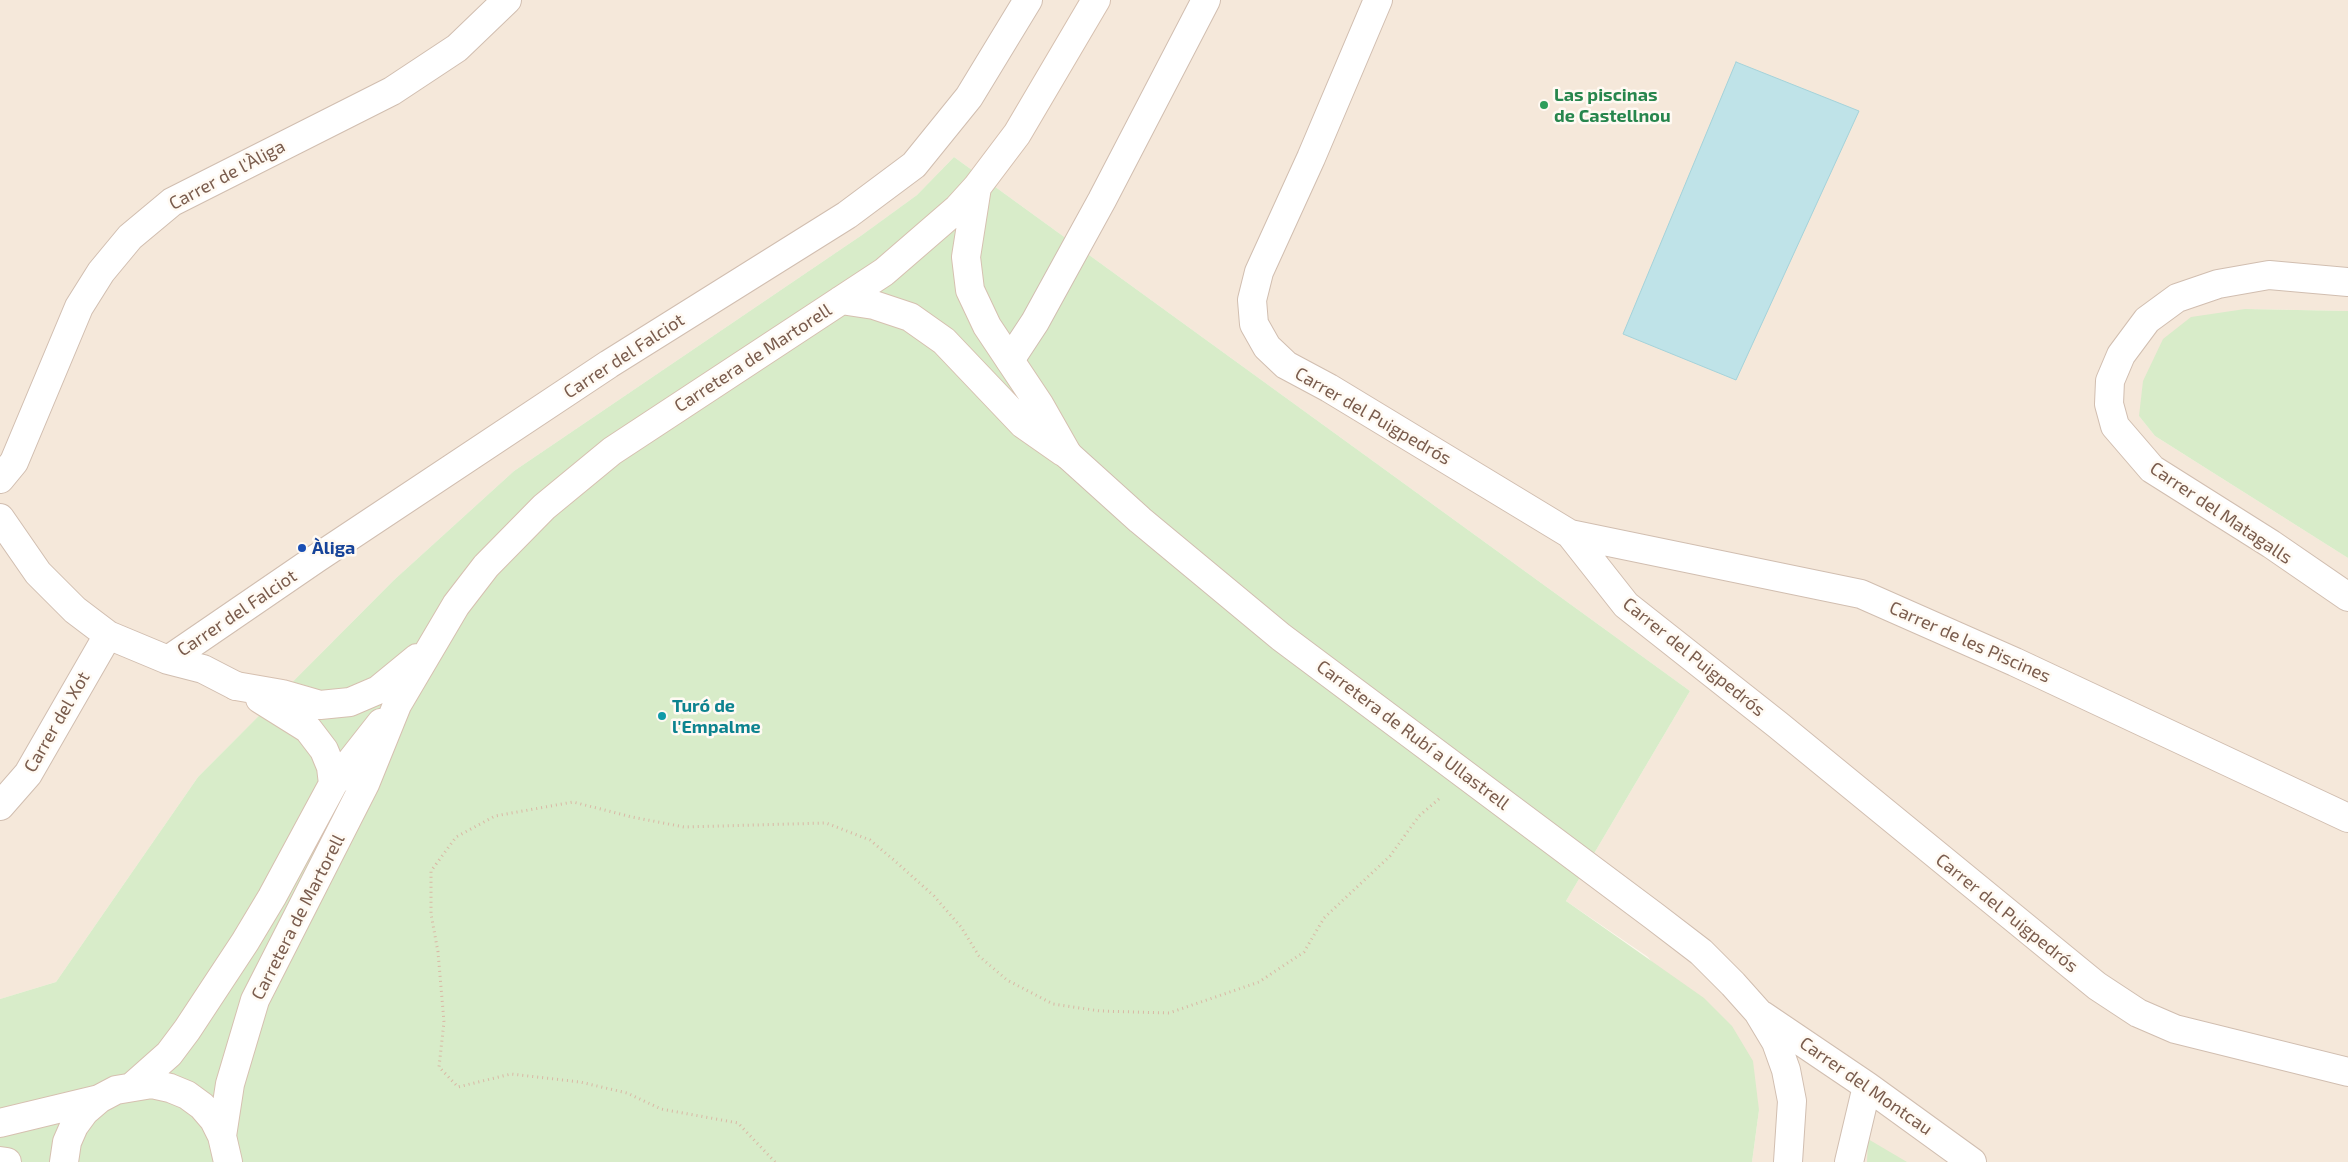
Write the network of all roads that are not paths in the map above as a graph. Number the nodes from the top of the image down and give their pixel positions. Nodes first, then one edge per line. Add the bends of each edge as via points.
1 (507, 0) edge
2 (1028, 0) edge
3 (1096, 0) edge
4 (1206, 0) edge
5 (1378, 0) edge
6 (977, 187) junction
7 (2348, 282) edge
8 (841, 300) junction
9 (1010, 360) junction
10 (987, 385) junction
11 (1068, 455) junction
12 (0, 479) edge
13 (0, 518) edge
14 (1570, 534) junction
15 (2348, 597) edge
16 (108, 635) junction
17 (430, 648) junction
18 (168, 660) junction
19 (236, 686) junction
20 (396, 705) junction
21 (333, 784) junction
22 (0, 806) edge
23 (2348, 818) edge
24 (1758, 1012) junction
25 (2348, 1072) edge
26 (134, 1086) junction
27 (1867, 1086) junction
28 (99, 1099) junction
29 (0, 1123) edge
30 (225, 1149) edge
31 (0, 1161) edge
32 (8, 1162) edge
33 (64, 1162) edge
34 (1788, 1162) edge
35 (1849, 1162) edge
36 (1972, 1162) edge

1 - 12 street, Carrer de l'Àliga via 457,48 392,91 172,202 130,237 101,272 80,307 14,462
2 - 18 street, Carrer del Falciot via 969,97 914,165 848,214 609,364
3 - 6 street, Carretera de Martorell via 1018,134
4 - 9 street via 1102,200 1035,322
5 - 14 street, Carrer del Puigpedrós via 1259,272 1252,300 1254,324 1267,347 1286,365
6 - 8 street, Carretera de Martorell via 958,208 884,272
6 - 9 street via 966,257 970,290 987,326
7 - 15 street, Carrer del Matagalls via 2269,275 2218,284 2177,298 2146,320 2120,355 2110,381 2109,404 2115,426 2152,469
8 - 10 street via 910,317 944,341
8 - 17 street, Carretera de Martorell via 656,421 578,478 486,566 456,605
9 - 10 street
9 - 11 street
10 - 11 street via 1023,424
11 - 24 street, Carretera de Rubí a Ullastrell via 1147,526 1281,637 1701,952
13 - 16 street via 38,572 75,610
14 - 23 street, Carrer de les Piscines via 1861,594 2015,662
14 - 25 street, Carrer del Puigpedrós via 1626,605 2097,986 2138,1013 2175,1029
16 - 18 street
16 - 22 street, Carrer del Xot via 28,774
17 - 19 street via 378,690 350,702 320,705
17 - 20 street, Carretera de Martorell
18 - 19 street via 203,669
19 - 21 street via 308,729 324,750
20 - 21 street, Carretera de Martorell
20 - 30 street, Carretera de Martorell via 365,784 255,1000 230,1084
21 - 26 street, Carretera de Martorell via 272,898 218,985 169,1054
24 - 27 street, Carrer del Montcau
24 - 34 street via 1776,1042 1786,1070 1792,1101
26 - 28 street, Carretera de Martorell via 116,1090
26 - 30 street, Carretera de Martorell via 152,1084 187,1095 214,1120
27 - 35 street
27 - 36 street, Carrer del Montcau
28 - 29 street
28 - 33 street, Carretera de Martorell via 85,1110 74,1126
31 - 32 street

